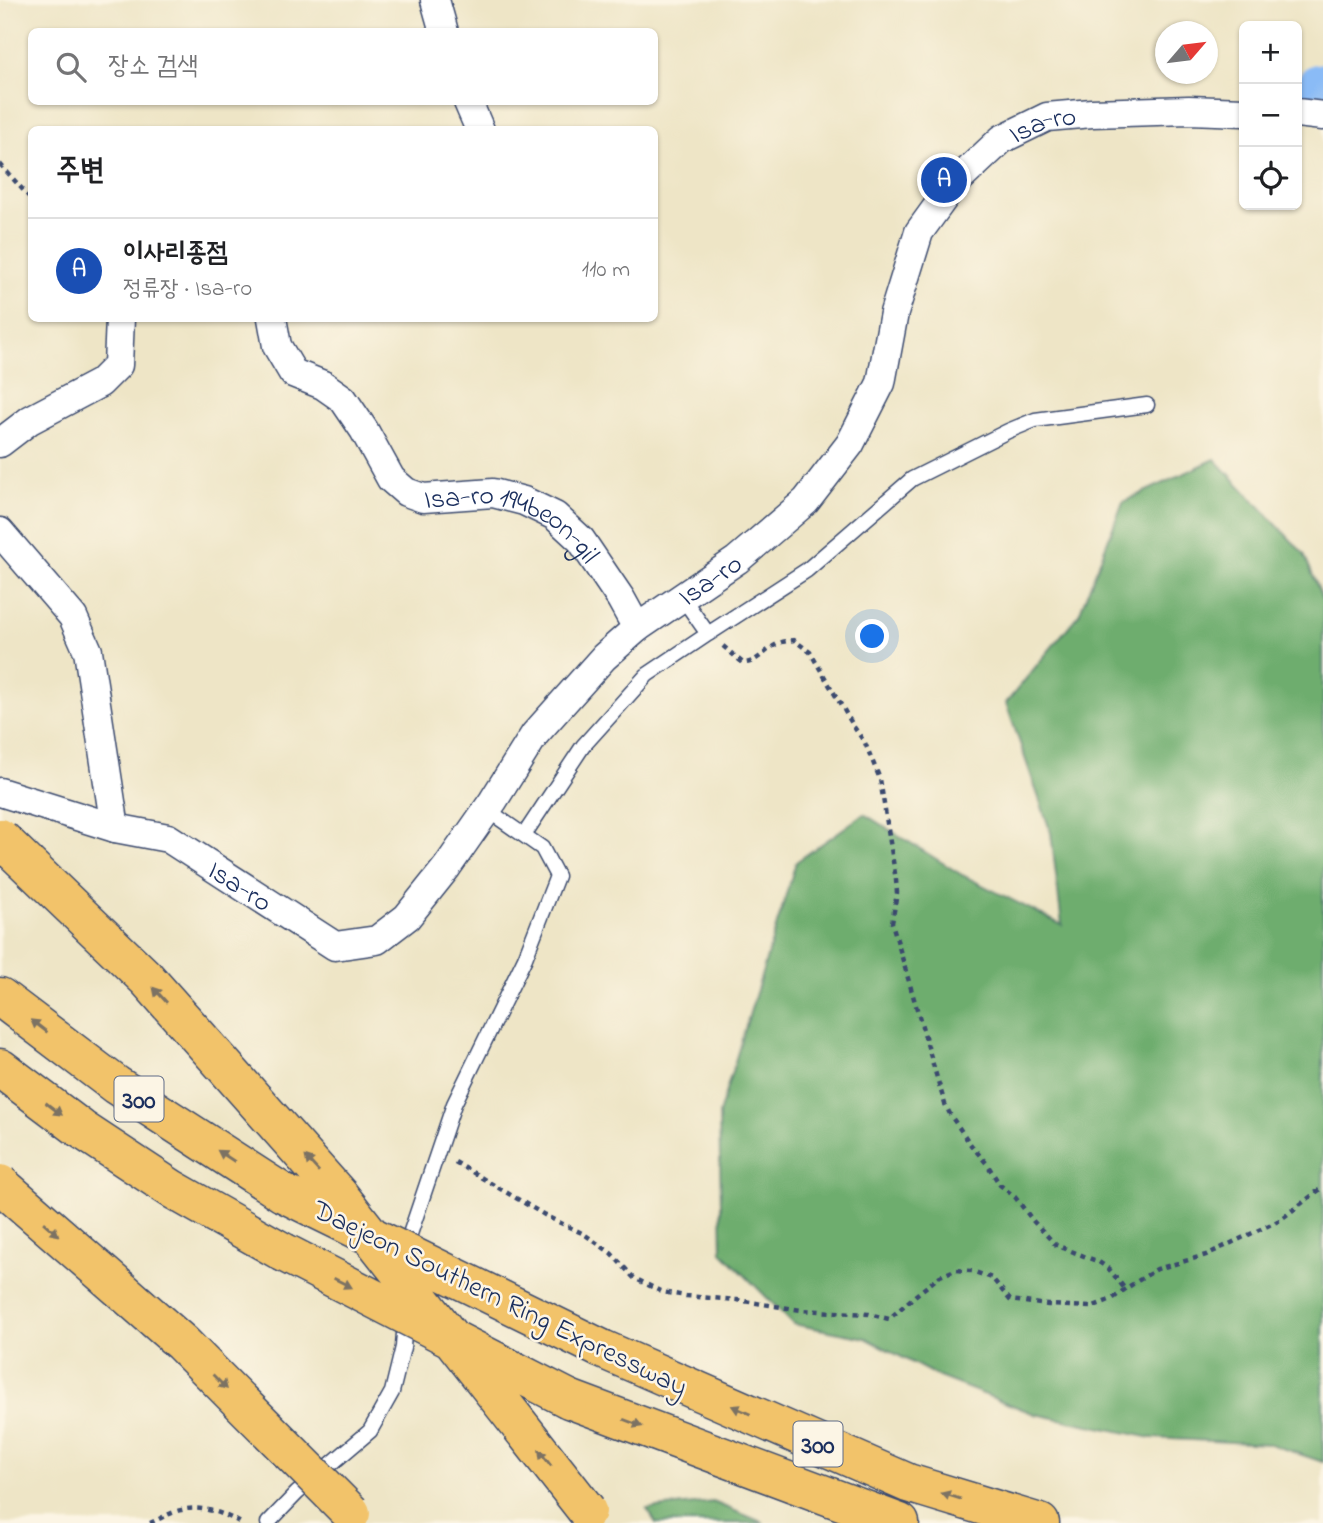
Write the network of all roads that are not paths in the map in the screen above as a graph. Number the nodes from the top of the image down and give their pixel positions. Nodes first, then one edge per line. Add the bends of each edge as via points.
1 (435, 0) edge
2 (443, 28) edge
3 (469, 105) edge
4 (1239, 112) edge
5 (1302, 114) edge
6 (1323, 116) edge
7 (478, 126) edge
8 (120, 322) edge
9 (273, 322) edge
10 (1147, 405) dead end
11 (0, 443) edge
12 (0, 532) edge
13 (682, 597) junction
14 (637, 628) junction
15 (709, 633) junction
16 (0, 792) edge
17 (486, 809) junction
18 (115, 828) junction
19 (524, 835) junction
20 (0, 838) edge
21 (0, 997) edge
22 (0, 1068) edge
23 (0, 1184) edge
24 (591, 1517) edge
25 (356, 1518) edge
26 (268, 1523) edge
27 (900, 1523) edge
28 (1040, 1523) edge

1 - 2 street
3 - 7 street
4 - 13 street, Isa-ro via 1047,117 1002,139 953,185 919,232 894,313 881,383 850,444 806,501 737,560
5 - 6 street
8 - 11 street via 118,365 100,383 30,420
9 - 14 street, Isa-ro 194beon-gil via 277,346 293,373 344,399 391,479 406,492 423,498 493,493 555,516 581,540
10 - 15 lane via 1035,420 912,479 807,570
12 - 18 street via 73,617 88,652
13 - 14 street, Isa-ro
13 - 15 lane
14 - 17 street, Isa-ro via 604,657 535,734
15 - 19 lane via 647,675 583,746
16 - 18 street, Isa-ro
17 - 18 street, Isa-ro via 407,917 377,940 335,946 169,838
17 - 19 lane
19 - 26 lane via 542,848 557,876 524,958 454,1104 409,1237 403,1347 392,1392 370,1431 296,1493
24 -> 20 highway, bridge via 338,1194 147,979
28 -> 21 highway, Daejeon Southern Ring Expressway / 300, bridge via 908,1483 602,1349 283,1193 117,1085
22 -> 27 highway, Daejeon Southern Ring Expressway / 300, bridge via 172,1189 282,1252 569,1399
23 -> 25 highway, bridge via 182,1343

